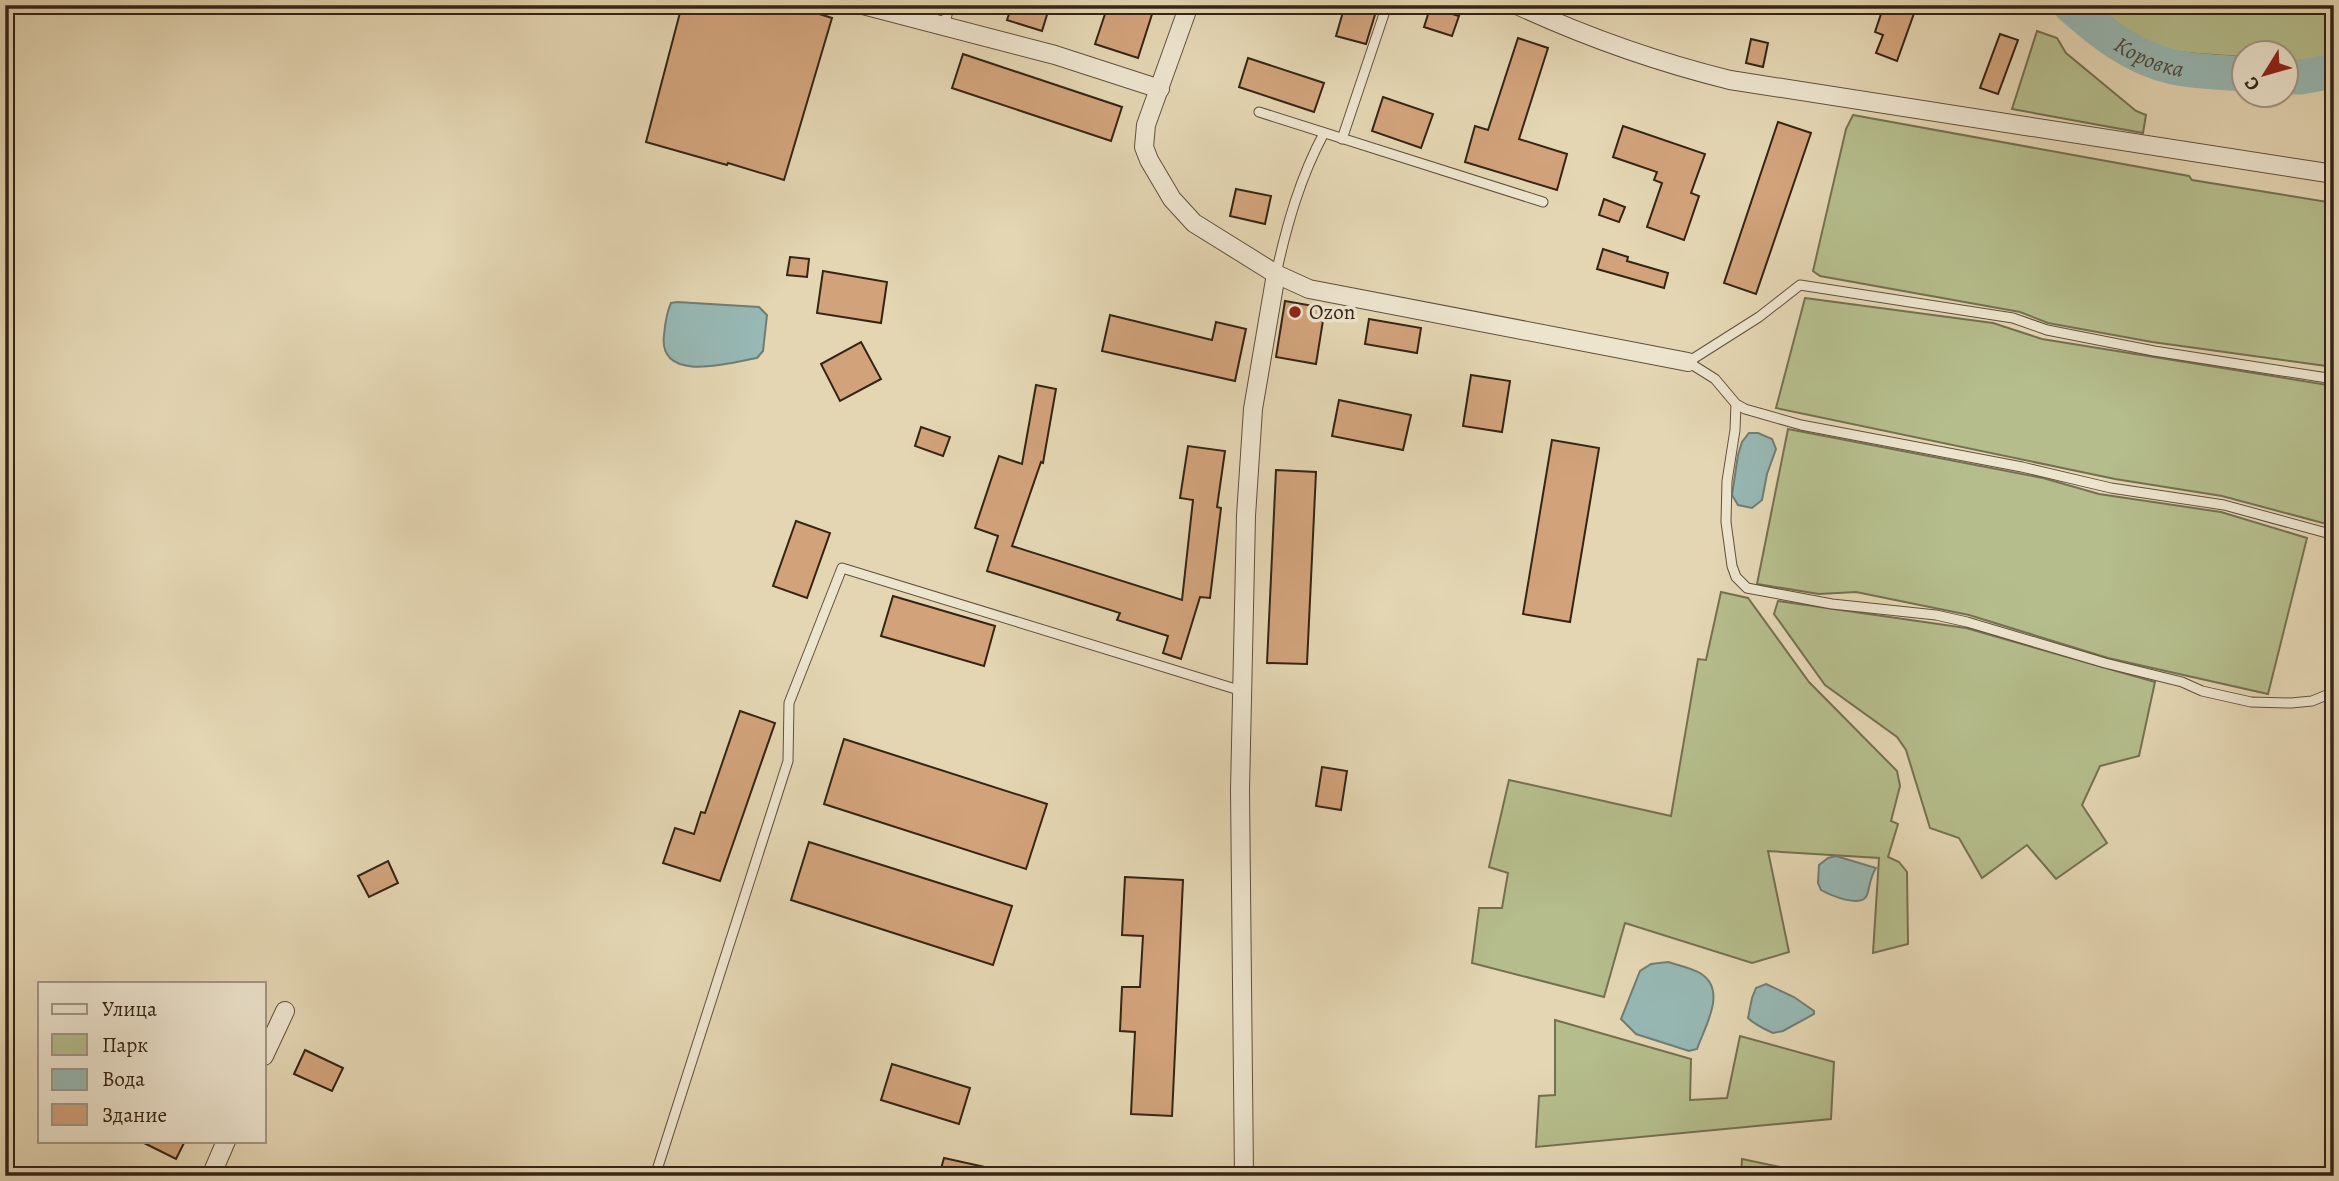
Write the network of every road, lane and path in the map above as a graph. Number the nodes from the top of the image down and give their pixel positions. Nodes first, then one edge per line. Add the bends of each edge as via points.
1 (863, 5) edge
2 (950, 5) edge
3 (1189, 5) edge
4 (1387, 5) edge
5 (1517, 5) edge
6 (944, 25) junction
7 (1160, 89) junction
8 (1259, 112) dead end
9 (1325, 133) junction
10 (1342, 139) junction
11 (2334, 174) edge
12 (1544, 202) dead end
13 (1276, 274) junction
14 (1688, 362) junction
15 (2334, 379) edge
16 (1736, 404) junction
17 (2334, 536) edge
18 (1242, 691) junction
19 (2334, 692) edge
20 (285, 1011) dead end
21 (266, 1052) edge
22 (226, 1142) edge
23 (211, 1176) edge
24 (655, 1176) edge
25 (1244, 1176) edge

1 - 6 street
2 - 6 lane
3 - 7 street
4 - 10 lane
5 - 11 street via 1564,27 1730,80
6 - 7 street
7 - 13 street via 1144,147 1160,181 1194,223
8 - 9 lane
9 - 10 lane
9 - 13 lane via 1297,193
10 - 12 lane
13 - 14 street via 1309,289
13 - 18 street via 1249,456
14 - 15 lane via 1800,285 2012,318 2047,330 2154,351
14 - 16 lane via 1715,379
16 - 17 lane via 1801,425 2111,488 2224,505
16 - 19 lane via 1726,522 1732,566 1746,588 1832,604 1936,615 2251,702 2312,701
18 - 24 lane via 842,568 789,703 788,761
18 - 25 street
20 - 21 street
22 - 23 street

